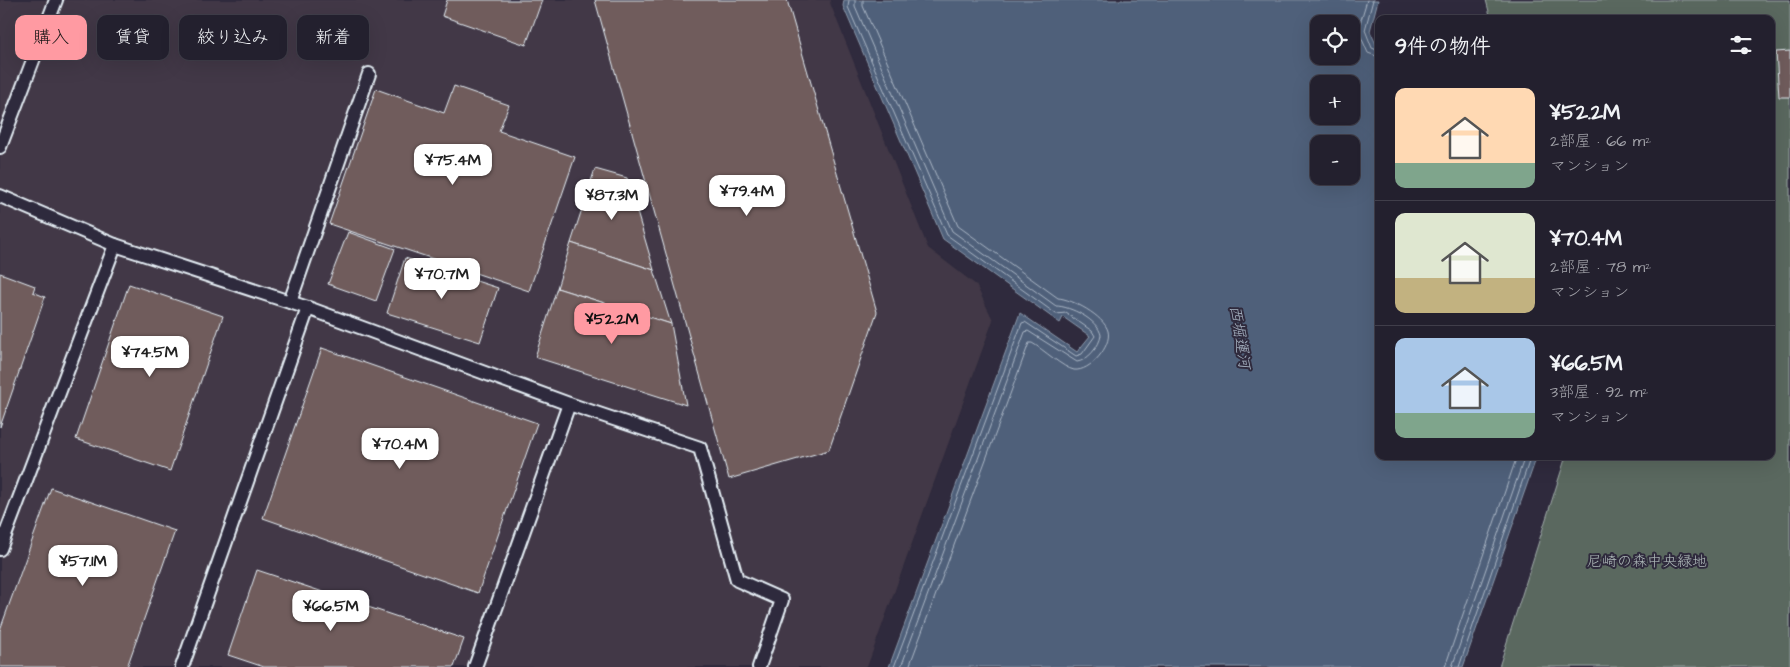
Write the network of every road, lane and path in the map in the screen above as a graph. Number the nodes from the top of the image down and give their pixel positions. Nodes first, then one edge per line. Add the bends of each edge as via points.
1 (56, 0) edge
2 (368, 74) dead end
3 (0, 147) edge
4 (0, 196) edge
5 (116, 245) junction
6 (290, 302) junction
7 (308, 308) junction
8 (569, 404) junction
9 (0, 549) edge
10 (182, 667) edge
11 (475, 667) edge
12 (759, 667) edge

1 - 3 lane
2 - 6 lane
4 - 5 lane
5 - 6 lane
5 - 9 lane
6 - 7 lane
7 - 8 lane
7 - 10 lane
8 - 11 lane
8 - 12 lane via 700,448 737,580 782,600

